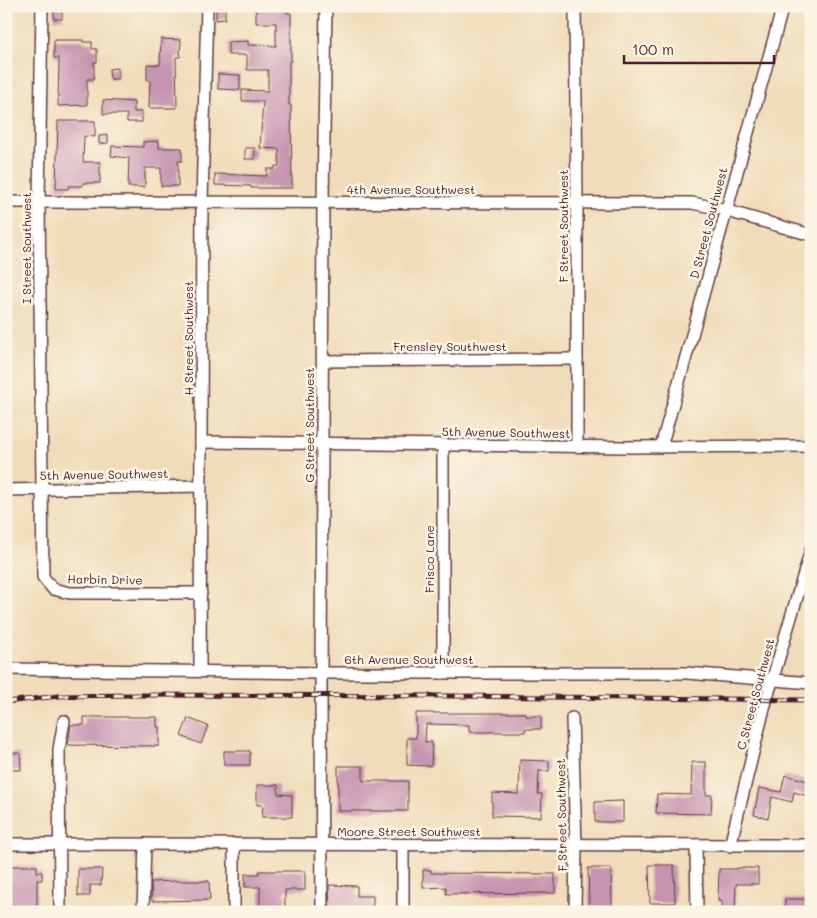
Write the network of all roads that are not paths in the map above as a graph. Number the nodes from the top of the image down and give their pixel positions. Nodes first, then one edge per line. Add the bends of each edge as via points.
1 (42, 6) edge
2 (207, 6) edge
3 (326, 6) edge
4 (575, 6) edge
5 (783, 6) edge
6 (6, 202) edge
7 (39, 202) junction
8 (202, 202) junction
9 (323, 202) junction
10 (577, 203) junction
11 (726, 210) junction
12 (811, 235) edge
13 (577, 359) junction
14 (323, 360) junction
15 (201, 442) junction
16 (323, 443) junction
17 (443, 445) junction
18 (577, 446) junction
19 (811, 446) edge
20 (662, 447) junction
21 (201, 486) junction
22 (41, 489) junction
23 (6, 490) edge
24 (811, 550) edge
25 (201, 594) junction
26 (6, 668) edge
27 (200, 670) junction
28 (443, 672) junction
29 (322, 673) junction
30 (773, 680) junction
31 (811, 683) edge
32 (572, 718) dead end
33 (64, 721) dead end
34 (6, 844) edge
35 (145, 844) junction
36 (234, 844) junction
37 (322, 844) junction
38 (58, 845) junction
39 (403, 845) junction
40 (576, 845) junction
41 (811, 845) edge
42 (696, 846) junction
43 (730, 846) junction
44 (60, 912) edge
45 (144, 912) edge
46 (234, 912) edge
47 (322, 912) edge
48 (403, 912) edge
49 (575, 912) edge
50 (697, 912) edge

1 - 7 street, I Street Southwest
2 - 8 street, H Street Southwest
3 - 9 street, G Street Southwest
4 - 10 street, F Street Southwest
5 - 11 street, D Street Southwest
6 - 7 street, 4th Avenue Southwest
7 - 8 street, 4th Avenue Southwest
7 - 22 street, I Street Southwest
8 - 9 street, 4th Avenue Southwest
8 - 15 street, H Street Southwest
9 - 10 street, 4th Avenue Southwest
9 - 14 street, G Street Southwest
10 - 11 street, 4th Avenue Southwest via 692,203
10 - 13 street, F Street Southwest
11 - 12 street, 4th Avenue Southwest
11 - 20 street, D Street Southwest
13 - 14 street, Frensley Southwest
13 - 18 street, F Street Southwest
14 - 16 street, G Street Southwest
15 - 16 street, 5th Avenue Southwest
15 - 21 street, H Street Southwest
16 - 17 street, 5th Avenue Southwest
16 - 29 street, G Street Southwest
17 - 18 street, 5th Avenue Southwest
17 - 28 street, Frisco Lane
18 - 20 street, 5th Avenue Southwest
19 - 20 street, 5th Avenue Southwest
21 - 22 street, 5th Avenue Southwest
21 - 25 street, H Street Southwest
22 - 23 street, 5th Avenue Southwest
22 - 25 street, Harbin Drive via 43,577 53,589 70,593
24 - 30 street, C Street Southwest
25 - 27 street, H Street Southwest
26 - 27 street, 6th Avenue Southwest
27 - 29 street, 6th Avenue Southwest
28 - 29 street, 6th Avenue Southwest
28 - 30 street, 6th Avenue Southwest via 678,673
29 - 37 street, G Street Southwest
30 - 31 street, 6th Avenue Southwest
30 - 43 street, C Street Southwest
32 - 40 street, F Street Southwest
33 - 38 street via 59,749
34 - 38 street, Moore Street Southwest
35 - 36 street, Moore Street Southwest
35 - 38 street, Moore Street Southwest
35 - 45 street
36 - 37 street, Moore Street Southwest
36 - 46 street
37 - 39 street, Moore Street Southwest
37 - 47 street, G Street Southwest
38 - 44 street
39 - 40 street, Moore Street Southwest
39 - 48 street
40 - 42 street, Moore Street Southwest
40 - 49 street, F Street Southwest
41 - 43 street, Moore Street Southwest
42 - 43 street, Moore Street Southwest
42 - 50 street

